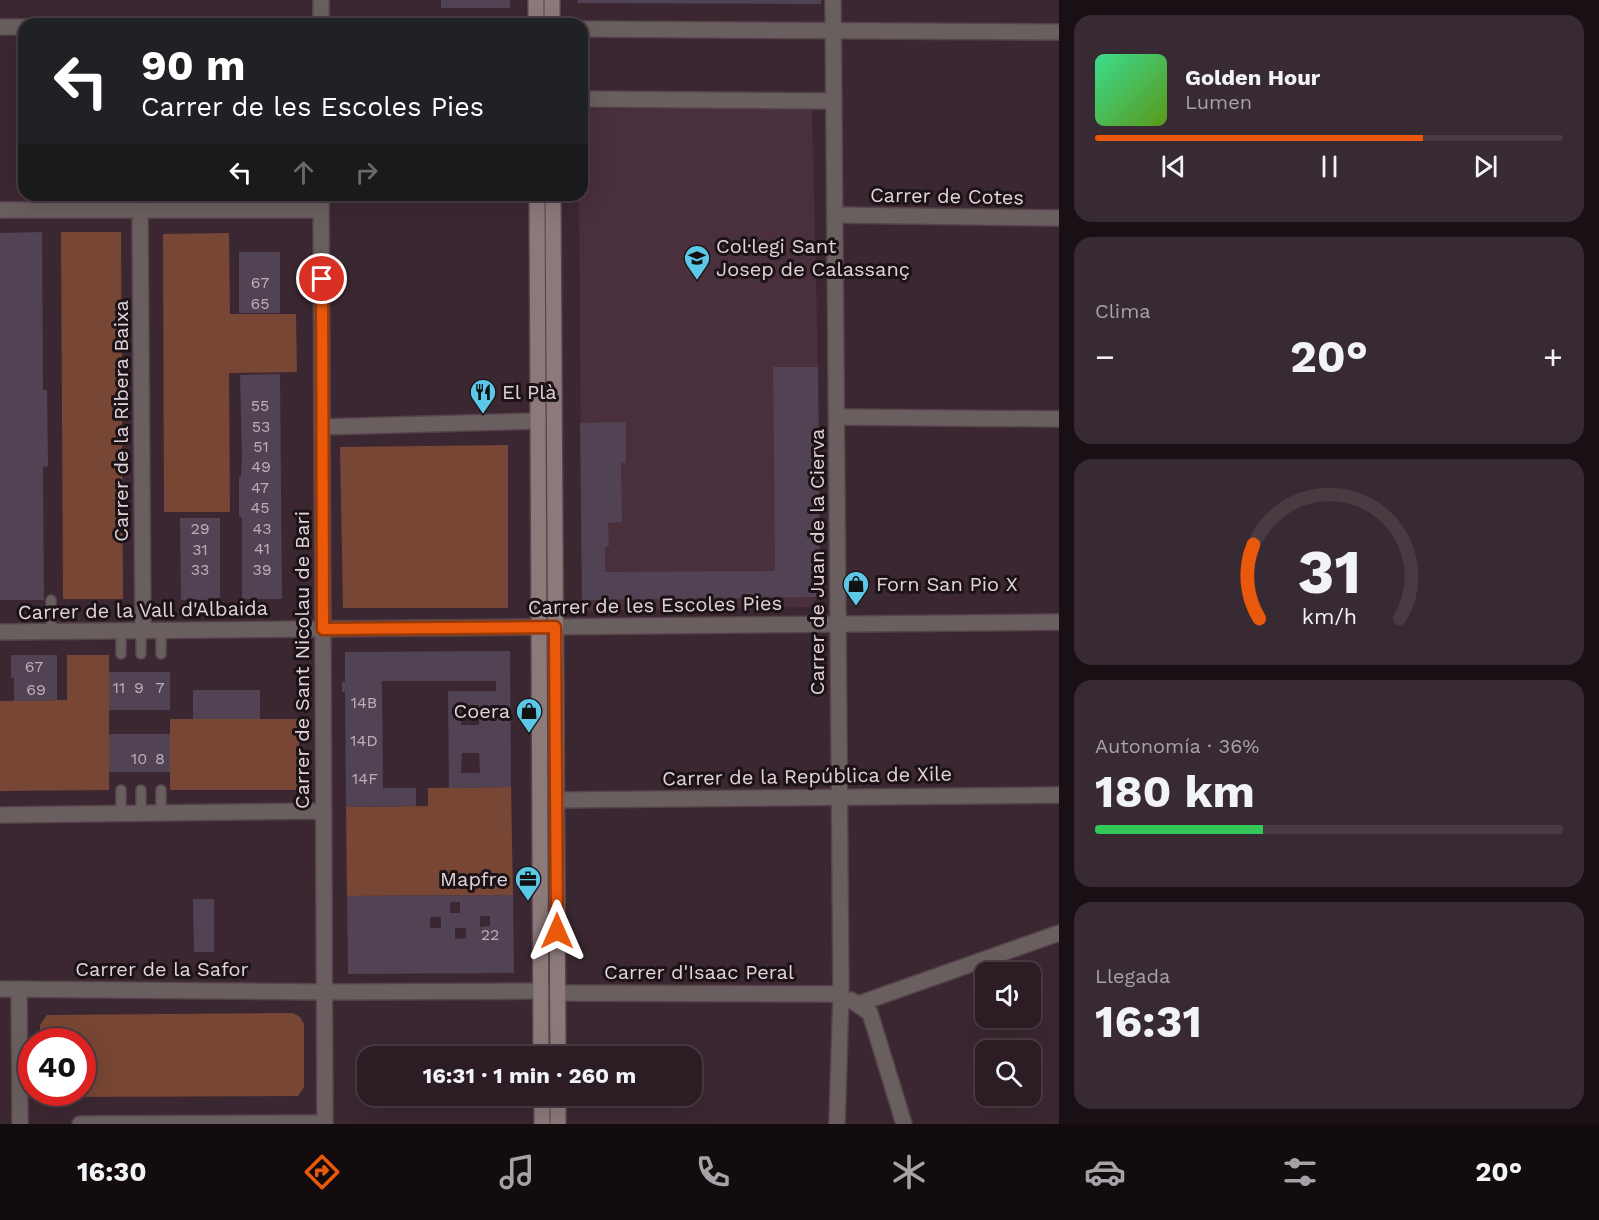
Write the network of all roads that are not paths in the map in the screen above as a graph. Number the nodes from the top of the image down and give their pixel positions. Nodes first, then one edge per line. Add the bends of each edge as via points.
1 (321, 0) edge
2 (536, 0) edge
3 (552, 0) edge
4 (833, 0) edge
5 (321, 18) edge
6 (536, 18) edge
7 (552, 18) edge
8 (0, 27) edge
9 (18, 27) edge
10 (588, 29) edge
11 (834, 30) junction
12 (1059, 32) edge
13 (588, 99) edge
14 (834, 101) junction
15 (537, 201) edge
16 (553, 201) edge
17 (321, 202) edge
18 (0, 210) edge
19 (140, 210) junction
20 (835, 215) junction
21 (1059, 218) edge
22 (837, 417) junction
23 (1059, 419) edge
24 (538, 421) junction
25 (322, 427) junction
26 (51, 600) dead end
27 (1059, 622) edge
28 (839, 624) junction
29 (539, 627) junction
30 (555, 627) junction
31 (323, 629) junction
32 (121, 631) junction
33 (142, 631) junction
34 (161, 631) junction
35 (51, 632) junction
36 (0, 633) edge
37 (121, 654) dead end
38 (141, 654) dead end
39 (161, 654) dead end
40 (121, 790) dead end
41 (141, 790) dead end
42 (161, 790) dead end
43 (1059, 795) edge
44 (840, 796) junction
45 (556, 800) junction
46 (324, 811) junction
47 (121, 813) junction
48 (141, 813) junction
49 (161, 813) junction
50 (0, 815) edge
51 (1059, 933) edge
52 (0, 989) edge
53 (19, 989) junction
54 (541, 991) junction
55 (324, 992) junction
56 (557, 993) junction
57 (841, 994) junction
58 (858, 1004) junction
59 (541, 1046) edge
60 (558, 1046) edge
61 (542, 1106) edge
62 (558, 1106) edge
63 (325, 1123) edge
64 (20, 1124) edge
65 (80, 1124) edge
66 (542, 1124) edge
67 (558, 1124) edge
68 (837, 1124) edge
69 (904, 1124) edge

1 - 5 street
2 - 6 street
3 - 7 street
4 - 11 street, Carrer de Juan de la Cierva
8 - 9 street
10 - 11 street
11 - 12 street
11 - 14 street, Carrer de Juan de la Cierva
13 - 14 street
14 - 20 street, Carrer de Juan de la Cierva
15 - 24 street
16 - 30 street
17 - 19 street
17 - 25 street, Carrer de Sant Nicolau de Bari
18 - 19 street
19 - 33 street, Carrer de la Ribera Baixa
20 - 21 street, Carrer de Cotes
20 - 22 street, Carrer de Juan de la Cierva
22 - 23 street
22 - 28 street, Carrer de Juan de la Cierva
24 - 25 street
24 - 29 street
25 - 31 street, Carrer de Sant Nicolau de Bari
26 - 35 lane
27 - 28 street, Carrer de les Escoles Pies
28 - 30 street, Carrer de les Escoles Pies
28 - 44 street, Carrer de Juan de la Cierva
29 - 30 street, Carrer de les Escoles Pies
29 - 31 street, Carrer de les Escoles Pies
29 - 54 street
30 - 45 street
31 - 34 street, Carrer de la Vall d'Albaida
31 - 46 street, Carrer de Sant Nicolau de Bari
32 - 33 street, Carrer de la Vall d'Albaida
32 - 35 street, Carrer de la Vall d'Albaida
32 - 37 lane
33 - 34 street, Carrer de la Vall d'Albaida
33 - 38 lane
34 - 39 lane
35 - 36 street, Carrer de la Vall d'Albaida
40 - 47 lane
41 - 48 lane
42 - 49 lane
43 - 44 street, Carrer de la República de Xile
44 - 45 street, Carrer de la República de Xile
44 - 57 street, Carrer de Juan de la Cierva
45 - 56 street
46 - 49 street
46 - 55 street, Carrer de Sant Nicolau de Bari
47 - 48 street
47 - 50 street
48 - 49 street
51 - 58 street
52 - 53 street, Carrer de la Safor
53 - 55 street, Carrer de la Safor
53 - 64 street
54 - 55 street
54 - 59 street
55 - 63 street, Carrer de Sant Nicolau de Bari
56 - 57 street, Carrer d'Isaac Peral
56 - 60 street
57 - 58 street
57 - 68 street, Carrer de Juan de la Cierva
58 - 69 street via 870,1012
61 - 66 street
62 - 67 street
63 - 65 street

